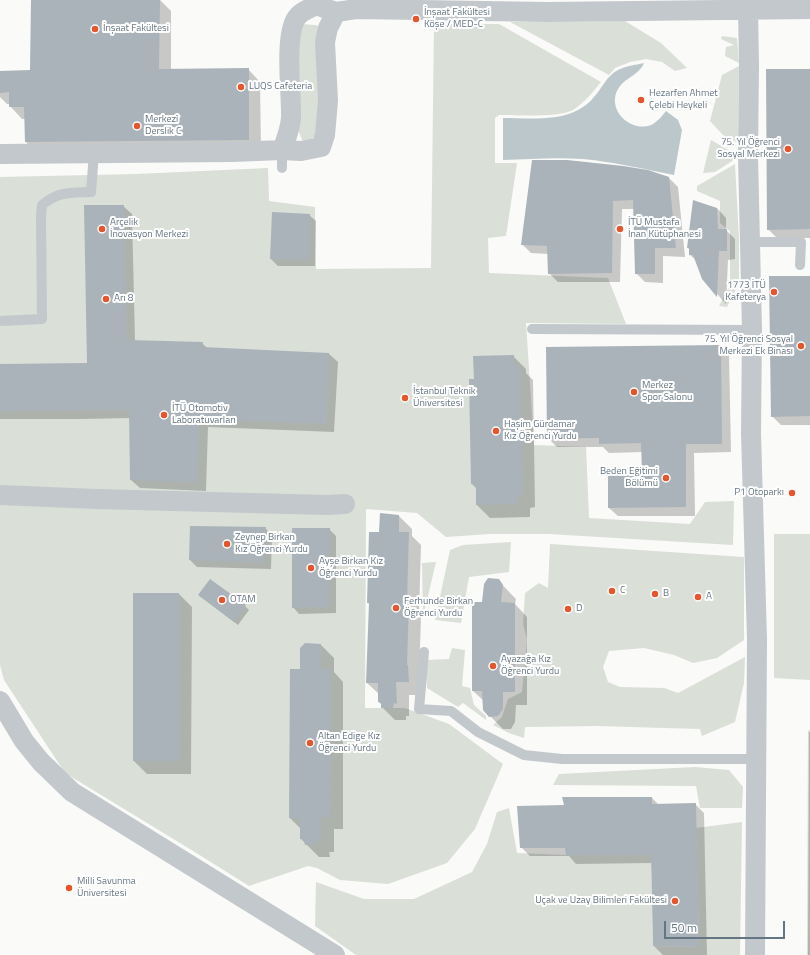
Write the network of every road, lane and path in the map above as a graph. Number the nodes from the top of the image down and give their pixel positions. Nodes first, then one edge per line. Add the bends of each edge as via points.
1 (425, 5) edge
2 (748, 9) junction
3 (810, 9) edge
4 (336, 12) junction
5 (94, 153) junction
6 (0, 154) edge
7 (282, 159) junction
8 (750, 242) junction
9 (800, 265) dead end
10 (0, 321) edge
11 (532, 328) dead end
12 (752, 330) junction
13 (0, 495) edge
14 (345, 504) dead end
15 (424, 652) dead end
16 (0, 701) edge
17 (756, 759) junction
18 (335, 955) edge
19 (755, 955) edge

1 - 2 street via 547,12
1 - 4 street
2 - 3 street
2 - 8 street
4 - 7 street via 328,28 325,42 328,101 325,135 321,147 301,151
4 - 7 street via 316,5 297,16 290,32 291,118
5 - 6 street
5 - 7 street via 232,152
5 - 10 lane via 91,192 60,194 42,205 42,319
8 - 9 lane via 801,242
8 - 12 street
11 - 12 lane
12 - 17 street via 751,433 757,639
13 - 14 street via 105,500
15 - 17 lane via 419,709 451,711 478,732 524,755 562,760
16 - 18 street via 24,741 41,762 72,792
17 - 19 street

